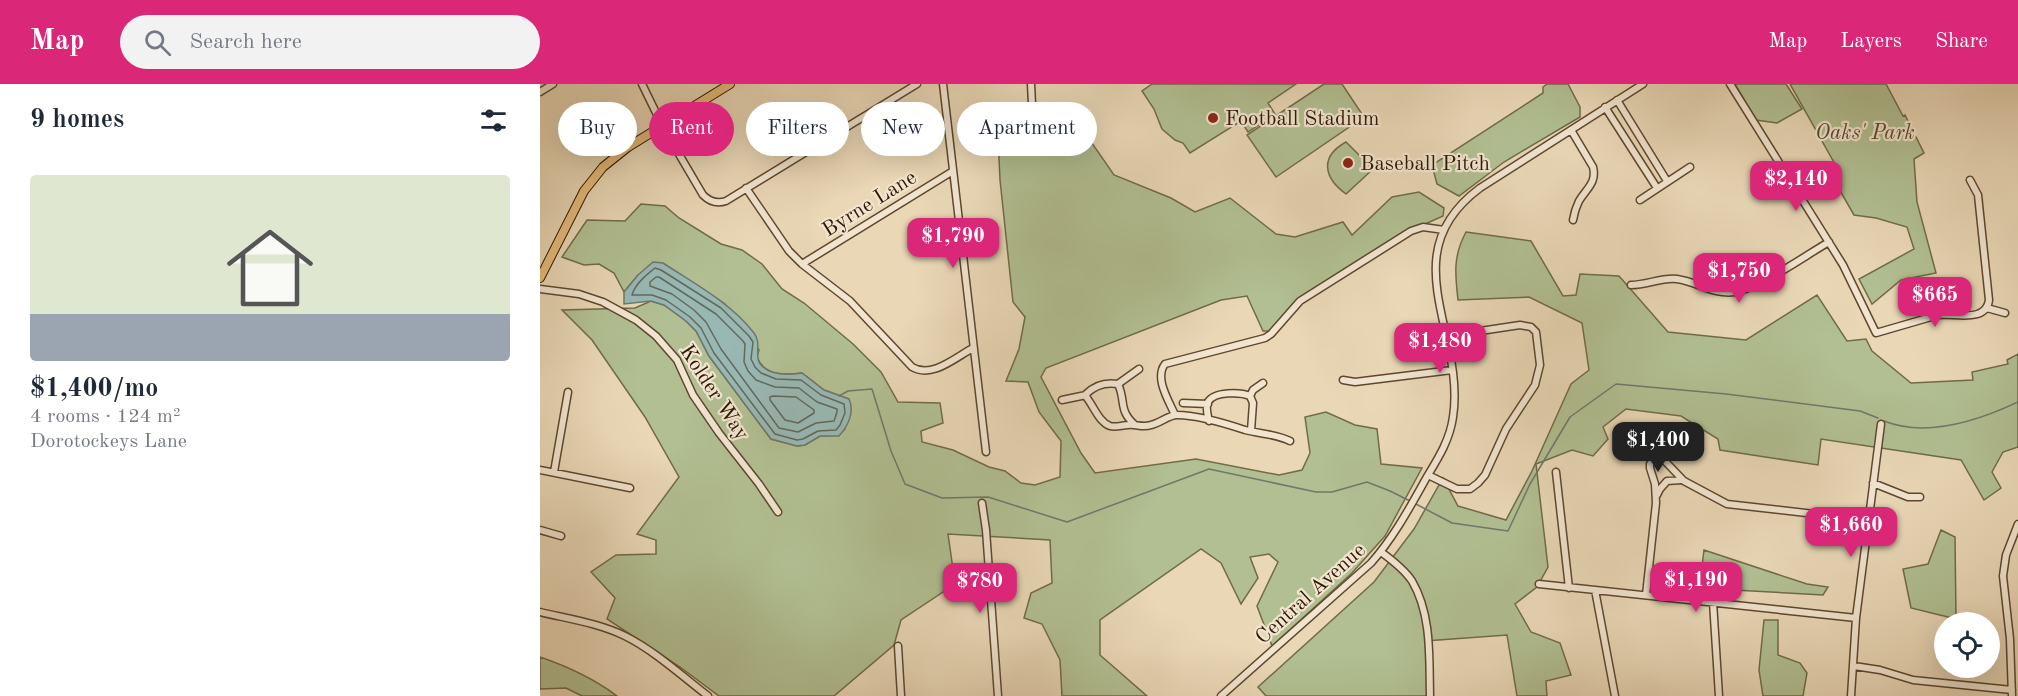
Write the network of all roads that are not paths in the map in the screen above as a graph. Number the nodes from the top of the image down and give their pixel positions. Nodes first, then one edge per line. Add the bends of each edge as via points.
1 (553, 84) edge
2 (642, 84) edge
3 (730, 84) edge
4 (917, 84) edge
5 (943, 84) edge
6 (1031, 84) edge
7 (1644, 84) edge
8 (1730, 84) edge
9 (540, 92) edge
10 (1617, 100) junction
11 (651, 102) edge
12 (702, 102) edge
13 (1032, 102) edge
14 (1605, 108) junction
15 (1627, 117) junction
16 (1616, 124) junction
17 (1571, 130) junction
18 (649, 135) edge
19 (1646, 147) junction
20 (1635, 154) junction
21 (680, 156) edge
22 (1690, 167) dead end
23 (953, 171) junction
24 (1970, 180) dead end
25 (1667, 181) junction
26 (746, 188) junction
27 (1658, 188) junction
28 (1640, 200) dead end
29 (1573, 220) dead end
30 (1444, 230) junction
31 (1829, 242) junction
32 (802, 264) junction
33 (540, 278) edge
34 (1631, 285) dead end
35 (540, 289) edge
36 (1986, 309) junction
37 (2005, 313) dead end
38 (1447, 336) junction
39 (973, 348) junction
40 (1139, 369) dead end
41 (1452, 370) junction
42 (1343, 380) dead end
43 (1263, 383) dead end
44 (1118, 384) junction
45 (568, 392) dead end
46 (1086, 396) junction
47 (1250, 396) junction
48 (1062, 400) dead end
49 (1183, 403) dead end
50 (1208, 404) junction
51 (1175, 415) junction
52 (1209, 421) junction
53 (1881, 424) dead end
54 (1135, 425) junction
55 (1251, 431) junction
56 (1290, 441) dead end
57 (986, 452) dead end
58 (540, 470) edge
59 (554, 472) junction
60 (1556, 472) dead end
61 (1428, 475) junction
62 (1684, 481) junction
63 (1873, 483) junction
64 (630, 488) dead end
65 (1920, 497) dead end
66 (982, 503) dead end
67 (1656, 503) junction
68 (778, 512) dead end
69 (1867, 520) junction
70 (2018, 524) edge
71 (540, 530) edge
72 (561, 536) dead end
73 (1381, 552) junction
74 (1539, 584) dead end
75 (1569, 588) junction
76 (1595, 590) junction
77 (1646, 594) junction
78 (1713, 603) junction
79 (540, 612) edge
80 (1856, 618) junction
81 (898, 646) dead end
82 (1854, 666) junction
83 (2012, 693) edge
84 (708, 696) edge
85 (901, 696) edge
86 (998, 696) edge
87 (1221, 696) edge
88 (1430, 696) edge
89 (1615, 696) edge
90 (1719, 696) edge
91 (1851, 696) edge

1 - 9 street
2 - 11 street
3 - 12 main road
4 - 26 street
5 - 23 street
6 - 13 street
7 - 10 street, Central Avenue
8 - 31 street
10 - 14 street, Central Avenue
10 - 15 street
14 - 16 street
14 - 17 street, Central Avenue
15 - 16 street
15 - 19 street
16 - 20 street
17 - 29 street via 1595,173
17 - 30 street, Central Avenue via 1470,196 1460,204
18 - 33 main road via 615,156 593,177
19 - 20 street
19 - 25 street
20 - 27 street
21 - 26 street via 706,199 721,202
22 - 25 street
23 - 32 street, Byrne Lane
23 - 39 street
24 - 36 street via 1978,195 1989,300
25 - 27 street
26 - 32 street
27 - 28 street
30 - 38 street, Central Avenue via 1436,254 1435,280
30 - 51 street via 1423,227 1411,231 1300,301 1265,338 1165,364 1161,377
31 - 34 street via 1737,292 1716,292 1677,279
31 - 36 street via 1876,333 1938,315 1976,315
32 - 39 street via 850,301 917,370 929,372
35 - 68 street, Kolder Way via 603,302 657,336 677,360 693,395 712,423
36 - 37 street
38 - 41 street, Central Avenue
38 - 61 street via 1520,325 1531,327 1536,332 1540,365 1535,384 1478,483 1470,489 1457,489
39 - 57 street
40 - 44 street
41 - 42 street via 1355,382
41 - 61 street, Central Avenue via 1453,419 1444,448
43 - 47 street
44 - 46 street via 1092,388
44 - 54 street via 1122,407
45 - 59 street
46 - 48 street
46 - 54 street via 1108,426
47 - 50 street via 1222,394
47 - 55 street
49 - 50 street
50 - 52 street
51 - 52 street
51 - 54 street via 1152,425
52 - 55 street
53 - 63 street
55 - 56 street
58 - 59 street
59 - 64 street
60 - 75 street
61 - 73 street, Central Avenue
62 - 67 street via 1672,479 1663,484
62 - 67 street via 1665,460 1654,459 1650,468
62 - 69 street via 1727,504
63 - 65 street
63 - 69 street
66 - 86 street
67 - 77 street
69 - 80 street
70 - 83 street via 2003,576
71 - 72 street
73 - 87 street, Central Avenue
73 - 88 street via 1406,573 1421,600 1428,635
74 - 75 street
75 - 76 street
76 - 77 street
76 - 89 street
77 - 78 street
78 - 80 street
78 - 90 street
79 - 84 street via 627,637
80 - 82 street
81 - 85 street
82 - 83 street via 1913,680
82 - 91 street

